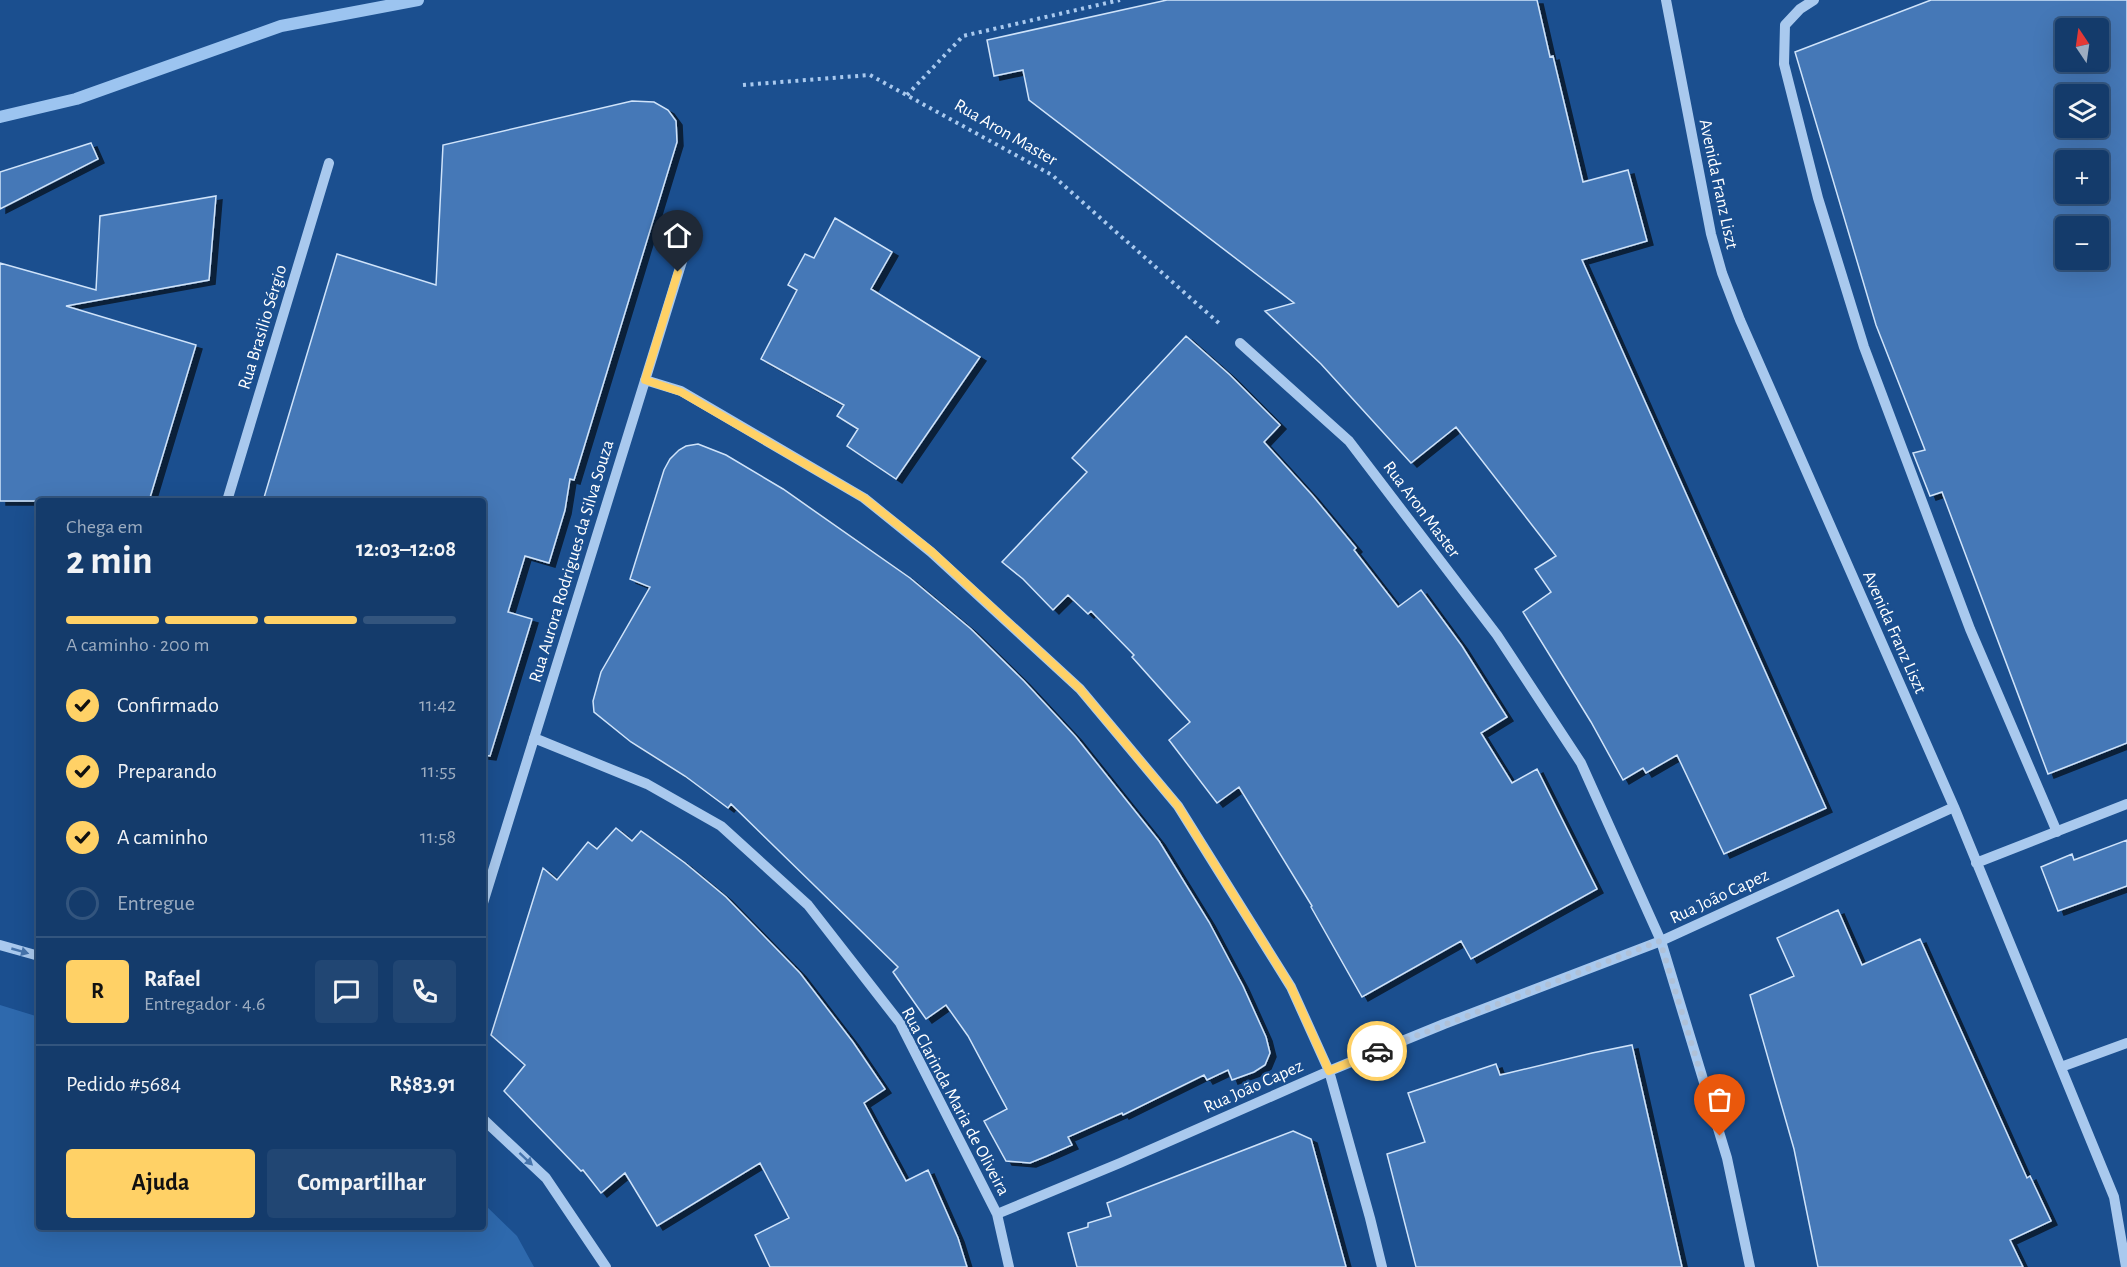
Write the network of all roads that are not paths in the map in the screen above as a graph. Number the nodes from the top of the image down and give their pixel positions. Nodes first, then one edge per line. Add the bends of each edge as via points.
1 (1666, 0) edge
2 (1814, 0) edge
3 (329, 163) dead end
4 (692, 230) dead end
5 (1240, 343) road end
6 (645, 380) junction
7 (228, 498) edge
8 (534, 738) junction
9 (2127, 804) edge
10 (1954, 807) junction
11 (2057, 832) junction
12 (1976, 863) junction
13 (486, 893) edge
14 (1660, 941) junction
15 (0, 945) edge
16 (36, 955) edge
17 (2127, 1043) edge
18 (2061, 1067) junction
19 (1329, 1071) junction
20 (486, 1122) edge
21 (997, 1214) junction
22 (606, 1267) edge
23 (1009, 1267) edge
24 (1382, 1267) edge
25 (1750, 1267) edge
26 (2126, 1267) edge

1 - 10 street, Avenida Franz Liszt via 1722,273
2 - 11 street via 1785,25 1784,64 1818,198 1864,347 1925,510 1970,629
3 - 7 street, Rua Brasilio Sérgio
4 - 6 street, Rua Aurora Rodrigues da Silva Souza
5 - 14 street, Rua Aron Master via 1349,441 1497,635 1581,763
6 - 8 street, Rua Aurora Rodrigues da Silva Souza
6 - 19 street via 681,392 864,498 932,552 1080,689 1178,806 1291,987
8 - 13 street, Rua Aurora Rodrigues da Silva Souza
8 - 21 street, Rua Clarinda Maria de Oliveira via 647,784 721,826 808,905 900,1023
9 - 11 street
10 - 12 street, Avenida Franz Liszt
10 - 14 street, Rua João Capez
11 - 12 street
12 - 18 street, Avenida Franz Liszt
14 - 19 street, Rua João Capez
14 - 25 street, Rua Aron Master via 1727,1158
15 -> 16 street
17 - 18 street
18 - 26 street, Avenida Franz Liszt via 2114,1197
19 - 21 street, Rua João Capez
19 - 24 street
20 -> 22 street via 546,1178
21 - 23 street, Rua Clarinda Maria de Oliveira

